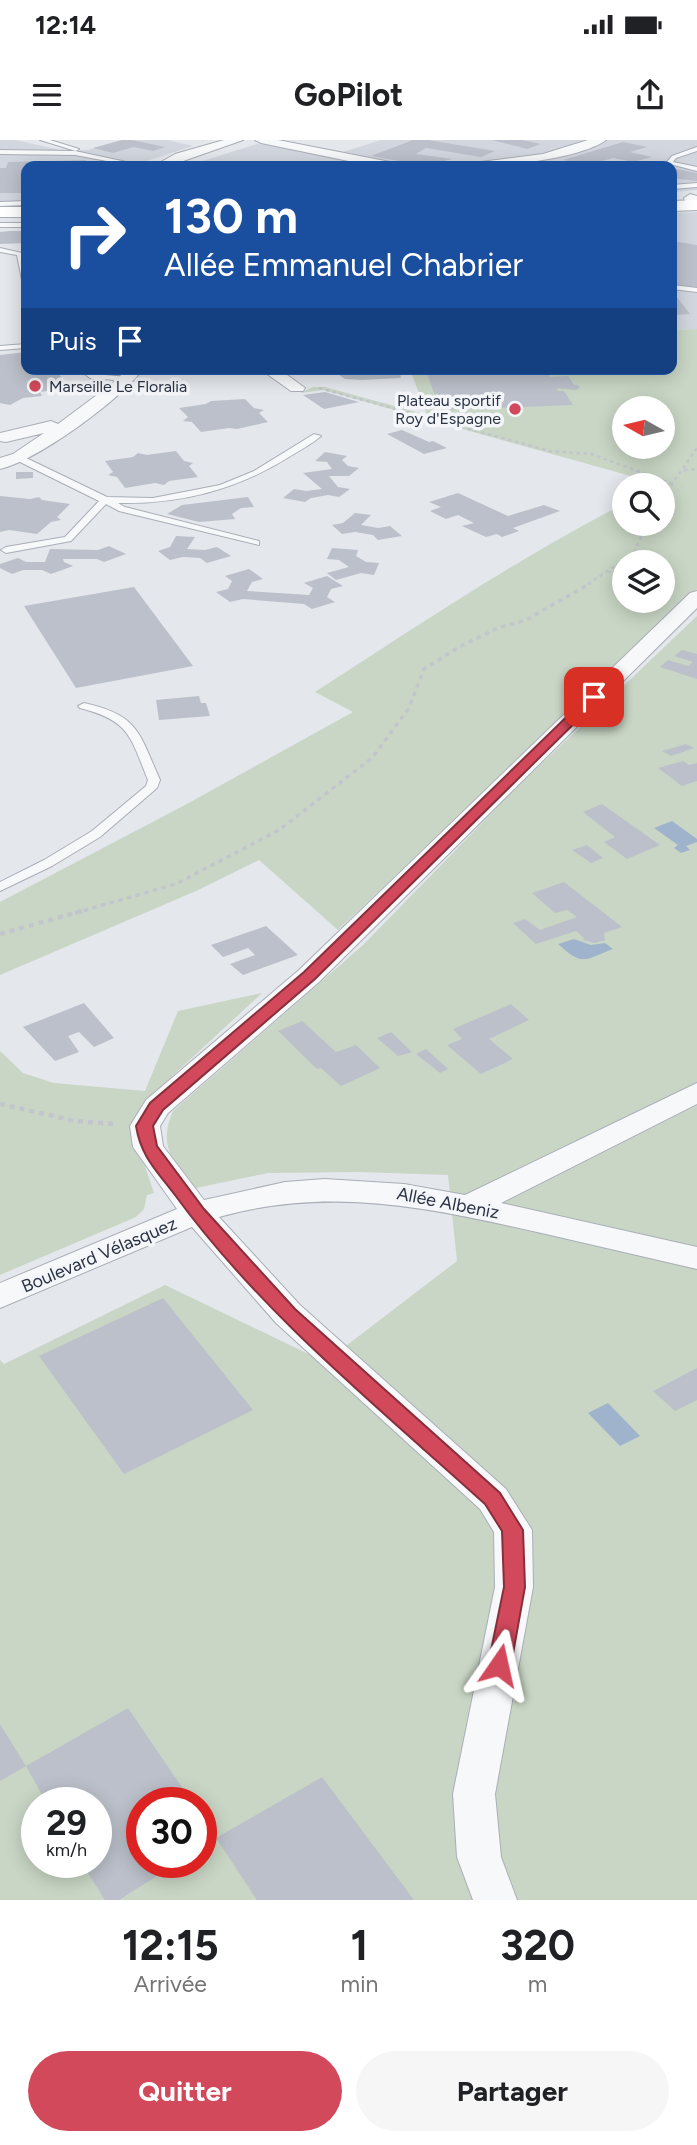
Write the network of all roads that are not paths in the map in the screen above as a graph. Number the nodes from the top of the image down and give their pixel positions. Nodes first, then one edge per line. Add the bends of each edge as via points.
1 (43, 140) edge
2 (237, 140) edge
3 (261, 140) edge
4 (600, 140) edge
5 (697, 149) edge
6 (3, 152) edge
7 (75, 153) junction
8 (121, 161) edge
9 (171, 161) edge
10 (365, 161) edge
11 (517, 161) edge
12 (671, 161) edge
13 (677, 165) edge
14 (697, 169) edge
15 (677, 190) edge
16 (693, 199) edge
17 (21, 203) edge
18 (0, 204) edge
19 (0, 212) edge
20 (21, 212) edge
21 (0, 225) edge
22 (21, 225) edge
23 (0, 250) edge
24 (21, 258) edge
25 (677, 288) edge
26 (697, 290) edge
27 (21, 346) edge
28 (0, 348) edge
29 (91, 375) edge
30 (112, 375) edge
31 (130, 375) edge
32 (277, 375) edge
33 (298, 388) road end
34 (95, 406) junction
35 (317, 436) dead end
36 (3, 437) edge
37 (23, 454) junction
38 (0, 464) edge
39 (105, 500) junction
40 (256, 543) dead end
41 (6, 550) dead end
42 (697, 597) edge
43 (685, 623) edge
44 (84, 706) dead end
45 (0, 887) edge
46 (697, 1092) edge
47 (469, 1206) junction
48 (197, 1213) junction
49 (697, 1258) edge
50 (0, 1296) edge
51 (495, 1900) edge

1 - 7 lane via 77,150
2 - 9 street
3 - 10 street
4 - 11 street
5 - 12 lane
6 - 7 lane
7 - 8 lane
13 - 14 lane
15 - 16 lane
17 - 18 lane
19 - 20 street
21 - 22 lane
23 - 24 lane via 20,254
25 - 26 lane
27 - 28 lane
29 - 30 lane
31 - 34 street
32 - 33 street
34 - 36 street via 50,427
34 - 37 street
35 - 39 lane via 257,473 222,488 153,501
36 - 37 street via 25,444
37 - 38 street
37 - 39 lane
39 - 40 lane via 122,509
39 - 41 lane via 68,539
42 - 43 street
43 - 48 street via 309,976 156,1107 145,1126 148,1147
44 - 45 lane via 107,710 127,721 154,780 96,834
46 - 47 street
47 - 48 street, Allée Albeniz via 408,1194 333,1188 261,1196
47 - 49 street, Allée Albeniz
48 - 50 street, Boulevard Vélasquez
48 - 51 street via 288,1314 493,1499 513,1530 514,1587 474,1794 478,1857

